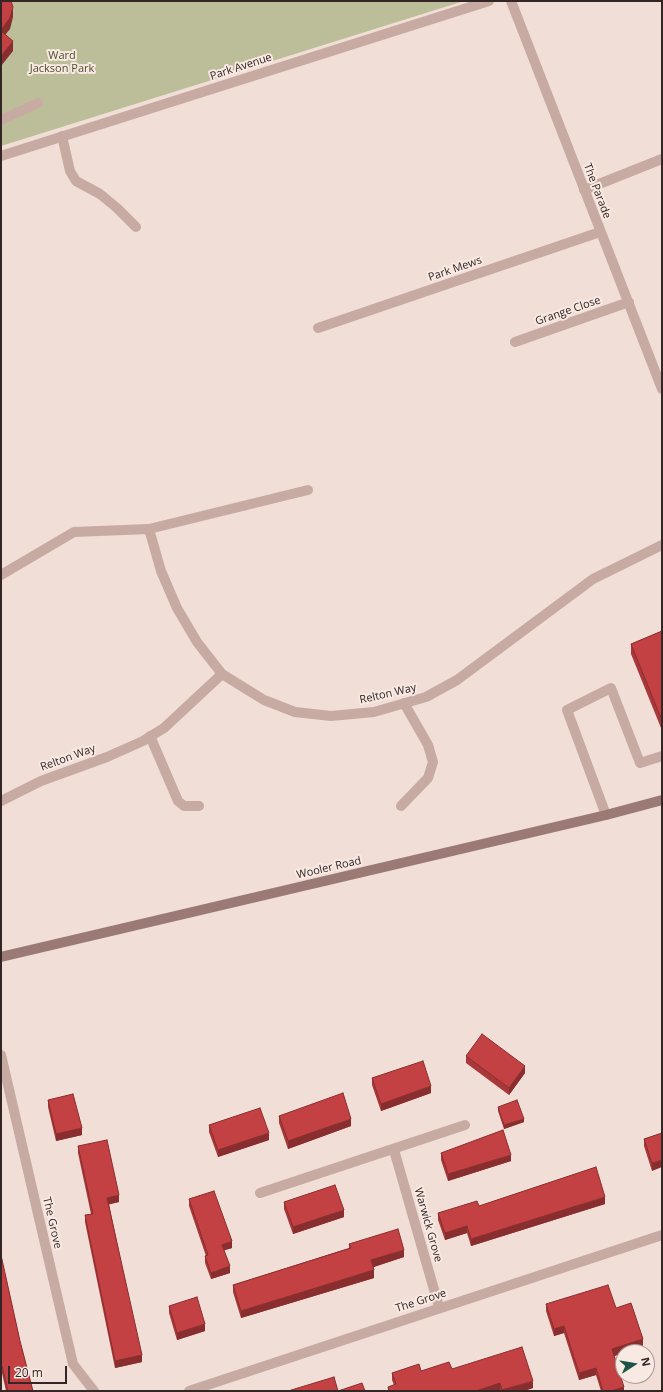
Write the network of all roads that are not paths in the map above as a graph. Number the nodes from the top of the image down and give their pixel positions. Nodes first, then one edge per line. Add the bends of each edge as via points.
1 (489, 1) edge
2 (511, 1) edge
3 (38, 103) dead end
4 (1, 120) edge
5 (62, 136) junction
6 (1, 156) edge
7 (662, 160) edge
8 (584, 190) junction
9 (136, 227) dead end
10 (600, 232) junction
11 (629, 302) junction
12 (318, 328) dead end
13 (515, 342) dead end
14 (662, 389) edge
15 (308, 490) dead end
16 (149, 529) junction
17 (662, 545) edge
18 (1, 575) edge
19 (222, 674) junction
20 (404, 703) junction
21 (150, 736) junction
22 (662, 756) edge
23 (662, 800) edge
24 (1, 801) edge
25 (199, 806) dead end
26 (401, 806) dead end
27 (606, 815) junction
28 (1, 957) edge
29 (1, 1055) edge
30 (466, 1125) dead end
31 (394, 1150) junction
32 (260, 1193) dead end
33 (662, 1235) edge
34 (439, 1308) junction
35 (94, 1391) edge
36 (189, 1391) edge

1 - 5 street, Park Avenue
2 - 8 street, The Parade
3 - 4 street
5 - 6 street, Park Avenue
5 - 9 street via 70,171 76,181 100,194
7 - 8 street
8 - 10 street, The Parade
10 - 11 street, The Parade
10 - 12 street, Park Mews
11 - 13 street, Grange Close
11 - 14 street, The Parade
15 - 16 street
16 - 18 street via 74,532
16 - 19 street via 160,571 177,608 196,642
17 - 20 street, Relton Way via 594,579 457,680 426,697
19 - 20 street, Relton Way via 264,700 295,712 331,716 374,712
19 - 21 street, Relton Way via 164,728
20 - 26 street via 428,745 433,762 428,778
21 - 24 street, Relton Way via 107,757 41,781
21 - 25 street via 178,801 184,806
22 - 27 street via 640,763 611,688 567,710
23 - 27 street, Wooler Road
27 - 28 street, Wooler Road
29 - 35 street, The Grove via 73,1364
30 - 31 street
31 - 32 street
31 - 34 street, Warwick Grove
33 - 34 street, The Grove
34 - 36 street, The Grove

